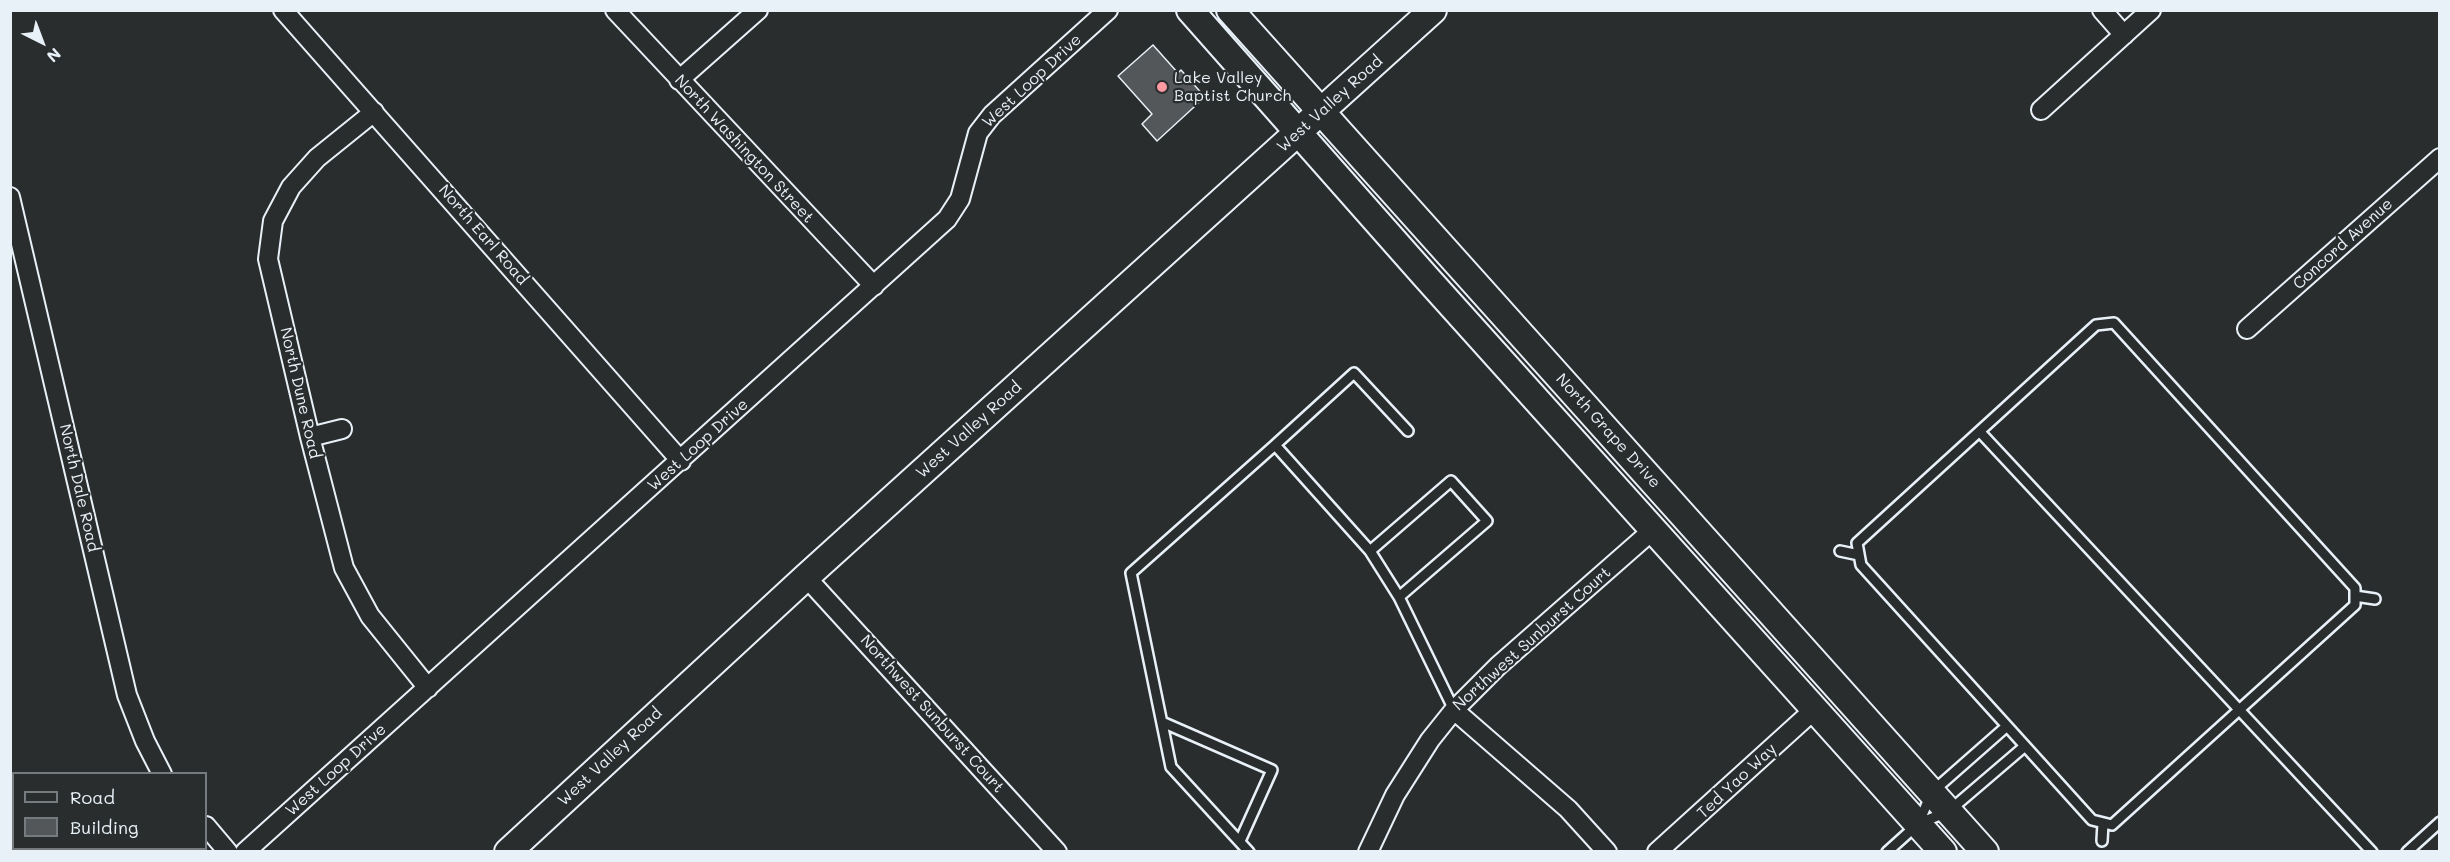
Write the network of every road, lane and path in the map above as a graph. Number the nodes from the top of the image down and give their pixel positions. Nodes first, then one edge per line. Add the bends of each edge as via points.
1 (284, 10) edge
2 (615, 10) edge
3 (758, 10) edge
4 (1108, 10) edge
5 (1190, 10) edge
6 (1230, 10) edge
7 (1433, 10) edge
8 (2102, 10) edge
9 (2151, 10) edge
10 (2124, 35) junction
11 (679, 80) junction
12 (2041, 110) dead end
13 (374, 112) junction
14 (1321, 112) junction
15 (1298, 133) junction
16 (2439, 158) edge
17 (10, 197) edge
18 (874, 286) junction
19 (2247, 329) dead end
20 (342, 429) dead end
21 (1408, 431) dead end
22 (1980, 432) junction
23 (310, 437) junction
24 (1275, 445) junction
25 (681, 460) junction
26 (1654, 529) junction
27 (1370, 551) junction
28 (1840, 551) dead end
29 (1859, 555) junction
30 (806, 577) junction
31 (2355, 596) junction
32 (1399, 597) junction
33 (2375, 599) dead end
34 (428, 688) junction
35 (1816, 708) junction
36 (1454, 710) junction
37 (2240, 710) junction
38 (1162, 722) junction
39 (2007, 726) junction
40 (2025, 746) junction
41 (161, 772) edge
42 (1932, 792) junction
43 (1949, 811) junction
44 (2439, 822) edge
45 (2103, 823) junction
46 (1918, 824) junction
47 (207, 827) edge
48 (1240, 841) junction
49 (2102, 841) dead end
50 (228, 852) edge
51 (245, 852) edge
52 (508, 852) edge
53 (1057, 852) edge
54 (1249, 852) edge
55 (1368, 852) edge
56 (1607, 852) edge
57 (1657, 852) edge
58 (1887, 852) edge
59 (1943, 852) edge
60 (1985, 852) edge
61 (2372, 852) edge
62 (2407, 852) edge

1 - 13 street, North Earl Road
2 - 11 street, North Washington Street
3 - 11 street
4 - 18 street, West Loop Drive via 992,115 978,133 960,199 947,219
5 - 15 main road, North Grape Drive
6 - 14 main road, North Grape Drive
7 - 14 main road, West Valley Road
8 - 10 street
9 - 10 street
10 - 12 street
11 - 18 street, North Washington Street
13 - 23 street, North Dune Road via 317,158 291,187 273,221 268,259
13 - 25 street, North Earl Road
14 - 15 main road, West Valley Road
14 - 42 main road, North Grape Drive
15 - 26 main road, North Grape Drive
15 - 30 main road, West Valley Road
16 - 19 street, Concord Avenue
17 - 41 street, North Dale Road via 127,695
18 - 25 street, West Loop Drive
20 - 23 street
21 - 24 lane via 1354,373
22 - 29 lane via 1857,543
22 - 31 lane via 2097,325 2114,322 2355,588
22 - 37 lane
23 - 34 street, North Dune Road via 344,568 370,616
24 - 27 lane
24 - 38 lane via 1131,573
25 - 34 street, West Loop Drive
26 - 35 main road, North Grape Drive
26 - 36 street, Northwest Sunburst Court via 1498,666
27 - 32 lane
27 - 32 lane via 1451,481 1487,521
28 - 29 lane
29 - 39 lane via 1861,565
30 - 52 main road, West Valley Road
30 - 53 street, Northwest Sunburst Court
31 - 33 lane
31 - 37 lane via 2355,605
32 - 36 lane
34 - 51 street, West Loop Drive
35 - 46 main road, North Grape Drive
35 - 57 street, Ted Yao Way
36 - 55 street, Northwest Sunburst Court via 1395,795
36 - 56 street via 1568,809
37 - 45 lane via 2112,825
37 - 61 lane
38 - 48 lane via 1171,767
38 - 48 lane via 1272,770
39 - 40 lane
39 - 42 lane
40 - 43 lane
40 - 45 lane via 2092,820
42 - 43 main road, North Grape Drive
42 - 46 lane
43 - 46 lane
43 - 60 main road, North Grape Drive
44 - 62 lane
45 - 49 lane
46 - 58 lane
46 - 59 main road, North Grape Drive
47 - 50 street
48 - 54 lane

